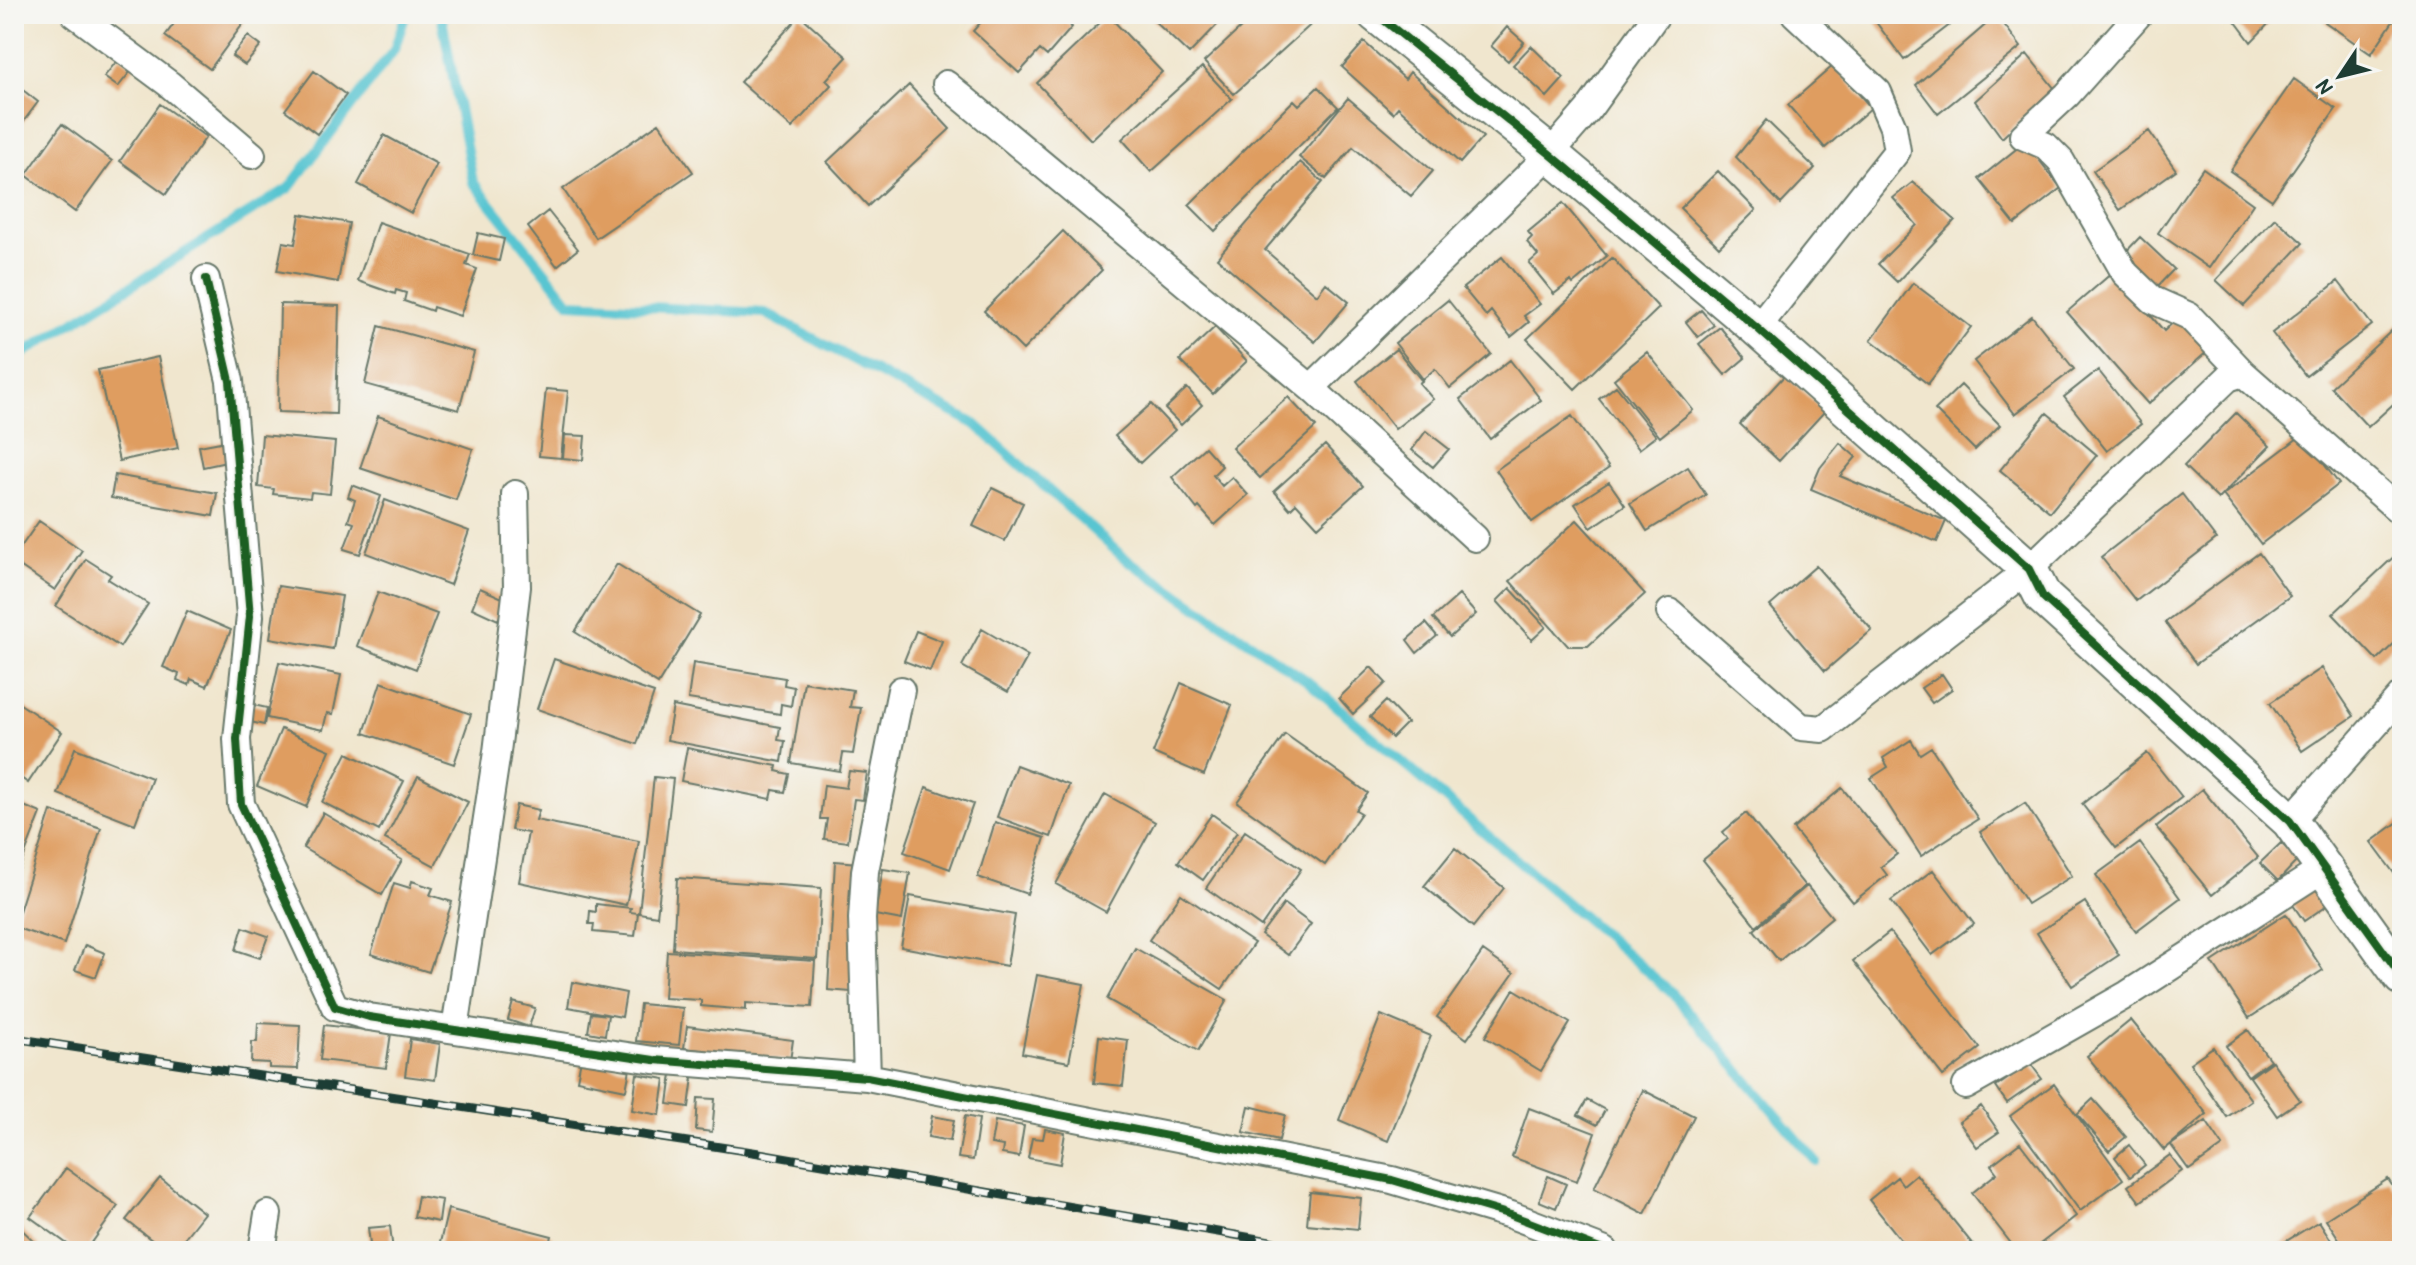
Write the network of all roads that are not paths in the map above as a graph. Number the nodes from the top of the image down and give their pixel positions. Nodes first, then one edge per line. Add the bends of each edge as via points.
1 (75, 14) edge
2 (1376, 14) edge
3 (1657, 14) edge
4 (1795, 14) edge
5 (2139, 14) edge
6 (946, 84) dead end
7 (1550, 154) junction
8 (252, 155) dead end
9 (206, 279) dead end
10 (1757, 328) junction
11 (2243, 373) junction
12 (1311, 388) junction
13 (515, 494) dead end
14 (2402, 513) edge
15 (1475, 538) dead end
16 (2029, 569) junction
17 (1670, 612) dead end
18 (901, 690) dead end
19 (2402, 695) edge
20 (2290, 821) junction
21 (2323, 869) junction
22 (2402, 977) edge
23 (455, 1029) junction
24 (867, 1077) junction
25 (1966, 1086) dead end
26 (268, 1214) dead end
27 (262, 1251) edge
28 (1605, 1251) edge

1 - 8 street
2 - 7 street
3 - 7 street
4 - 10 street via 1878,92 1897,151
5 - 11 street via 2023,136 2046,146 2061,161 2125,273 2153,300 2189,316
6 - 12 street
7 - 10 street
7 - 12 street
9 - 23 street via 230,381 250,616 237,739 241,804 335,1007
10 - 16 street
11 - 14 street
11 - 16 street via 2228,378
12 - 15 street
13 - 23 street via 517,587
16 - 17 street via 1823,729 1801,727
16 - 20 street via 2043,597
18 - 24 street via 865,871
19 - 20 street
20 - 21 street
21 - 22 street
21 - 25 street via 2128,994
23 - 24 street via 654,1060
24 - 28 street via 1392,1180 1511,1215
26 - 27 street

